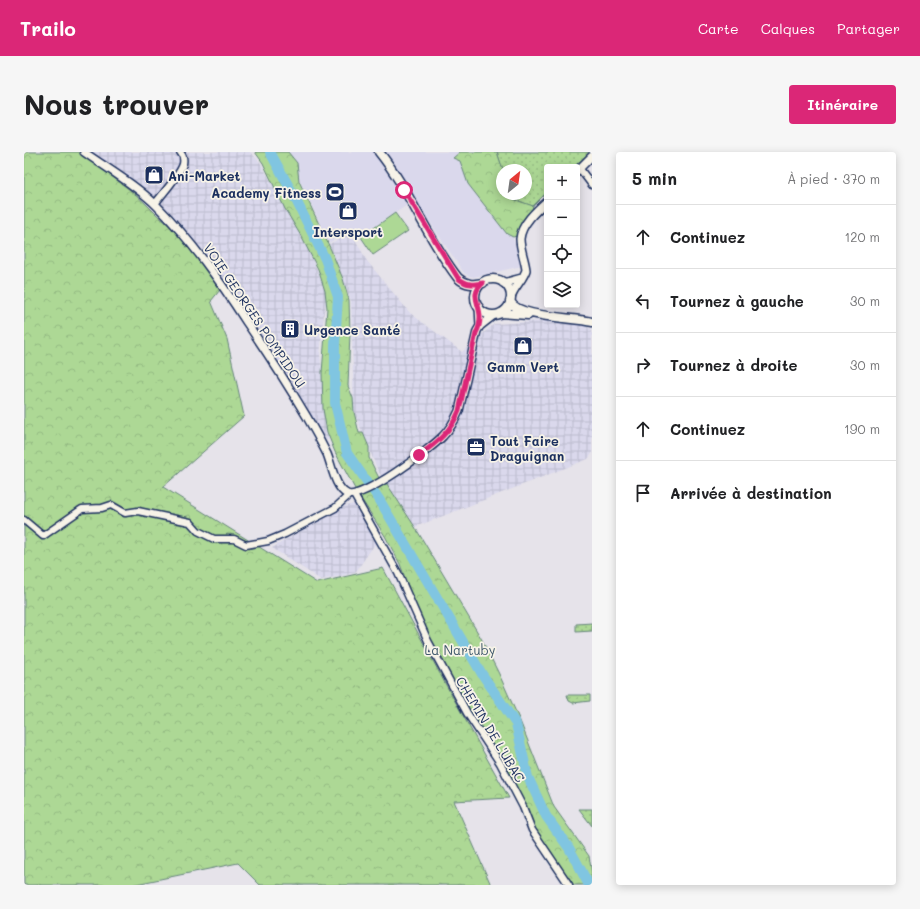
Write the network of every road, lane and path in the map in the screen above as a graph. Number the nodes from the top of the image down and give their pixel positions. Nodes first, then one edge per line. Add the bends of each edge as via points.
1 (84, 152) edge
2 (180, 152) edge
3 (378, 152) edge
4 (591, 158) edge
5 (580, 168) edge
6 (580, 172) edge
7 (592, 185) edge
8 (155, 204) junction
9 (544, 204) edge
10 (523, 278) junction
11 (483, 283) junction
12 (503, 283) junction
13 (511, 299) junction
14 (479, 307) junction
15 (498, 314) junction
16 (538, 315) junction
17 (592, 322) edge
18 (480, 326) junction
19 (354, 495) junction
20 (24, 520) edge
21 (569, 885) edge

1 - 8 street, VOIE GEORGES POMPIDOU
2 - 8 street via 184,163
3 - 11 main road via 390,167 458,278 466,284
4 - 5 street
6 - 7 street
8 - 19 street, VOIE GEORGES POMPIDOU via 198,251 221,283 296,399 327,454 335,478 344,492
9 - 10 street via 527,222 522,232 520,240 526,270
10 - 12 street
10 - 13 street via 514,288
11 - 12 main road via 494,280
11 - 14 main road via 476,295
12 - 13 main road via 510,291
13 - 15 main road via 509,306
13 - 16 main road via 513,306 519,310
14 - 15 main road via 487,314
14 - 18 street
15 - 16 main road
15 - 18 street
16 - 17 main road
18 - 19 street via 476,333 454,422 443,436 385,480
19 - 20 street via 286,534 246,545 234,539 214,539 198,531 190,522 138,511 125,513 111,505 82,509 43,536
19 - 21 street, CHEMIN DE L'UBAC via 398,573 428,641 467,713 500,763 524,807 532,830

